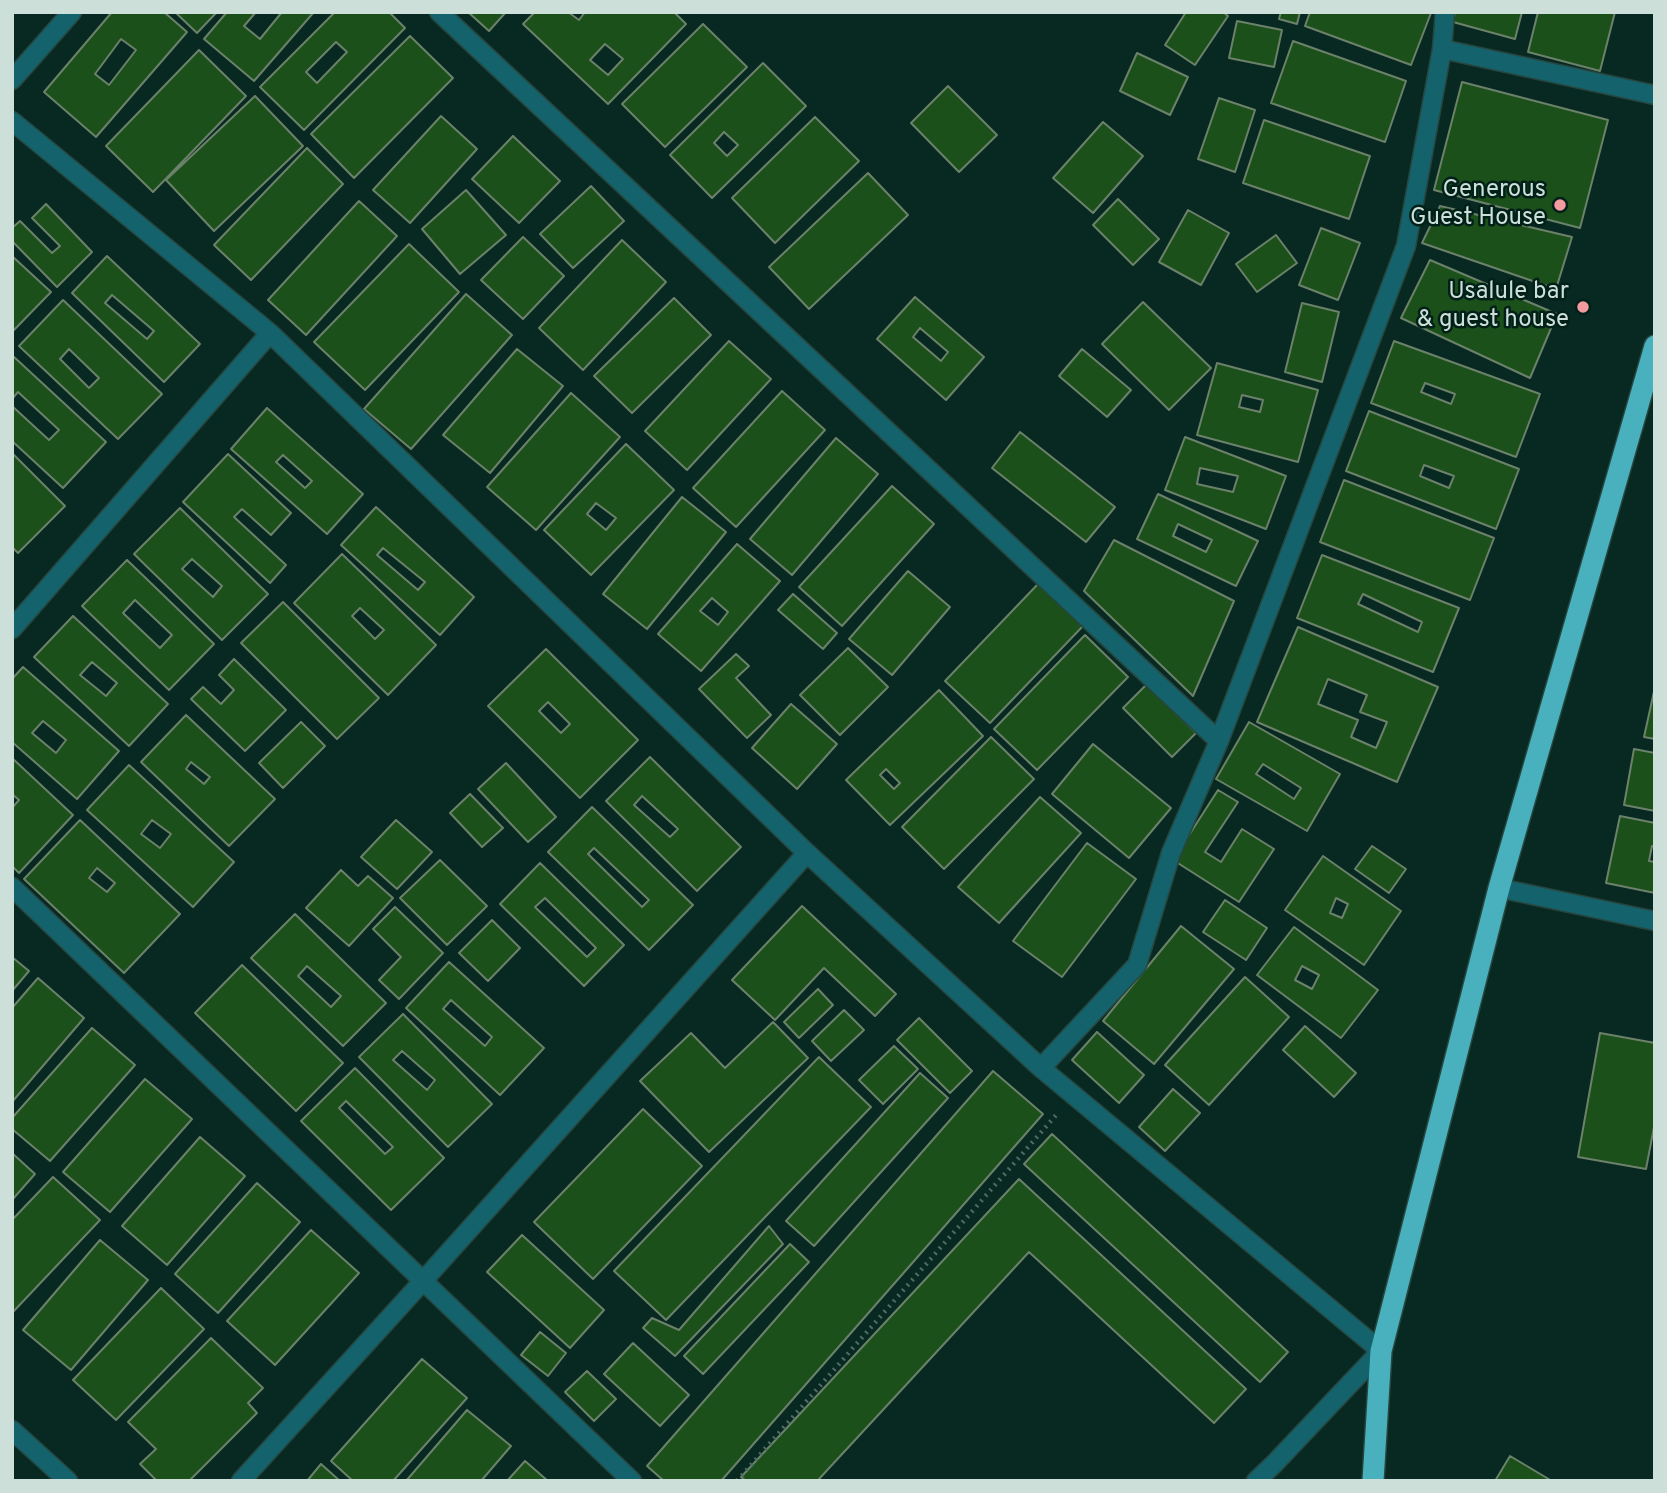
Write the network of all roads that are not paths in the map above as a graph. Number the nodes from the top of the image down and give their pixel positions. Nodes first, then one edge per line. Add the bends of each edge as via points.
1 (72, 12) edge
2 (439, 12) edge
3 (1445, 12) edge
4 (1442, 49) junction
5 (12, 80) edge
6 (1655, 95) edge
7 (12, 121) edge
8 (270, 333) junction
9 (1655, 346) edge
10 (12, 629) edge
11 (1219, 741) junction
12 (807, 853) junction
13 (12, 887) edge
14 (1499, 888) junction
15 (1655, 921) edge
16 (1041, 1068) junction
17 (423, 1281) junction
18 (1381, 1351) junction
19 (12, 1430) edge
20 (68, 1481) edge
21 (241, 1481) edge
22 (632, 1481) edge
23 (1256, 1481) edge
24 (1373, 1481) edge

1 - 5 street
2 - 11 street
3 - 4 street
4 - 6 street
4 - 11 street via 1406,246
7 - 8 street
8 - 10 street
8 - 12 street
9 - 14 highway
11 - 16 street via 1171,853 1136,965
12 - 16 street
12 - 17 street
13 - 17 street
14 - 15 street
14 - 18 highway
16 - 18 street
17 - 21 street
17 - 22 street
18 - 23 street
18 - 24 highway
19 - 20 street

